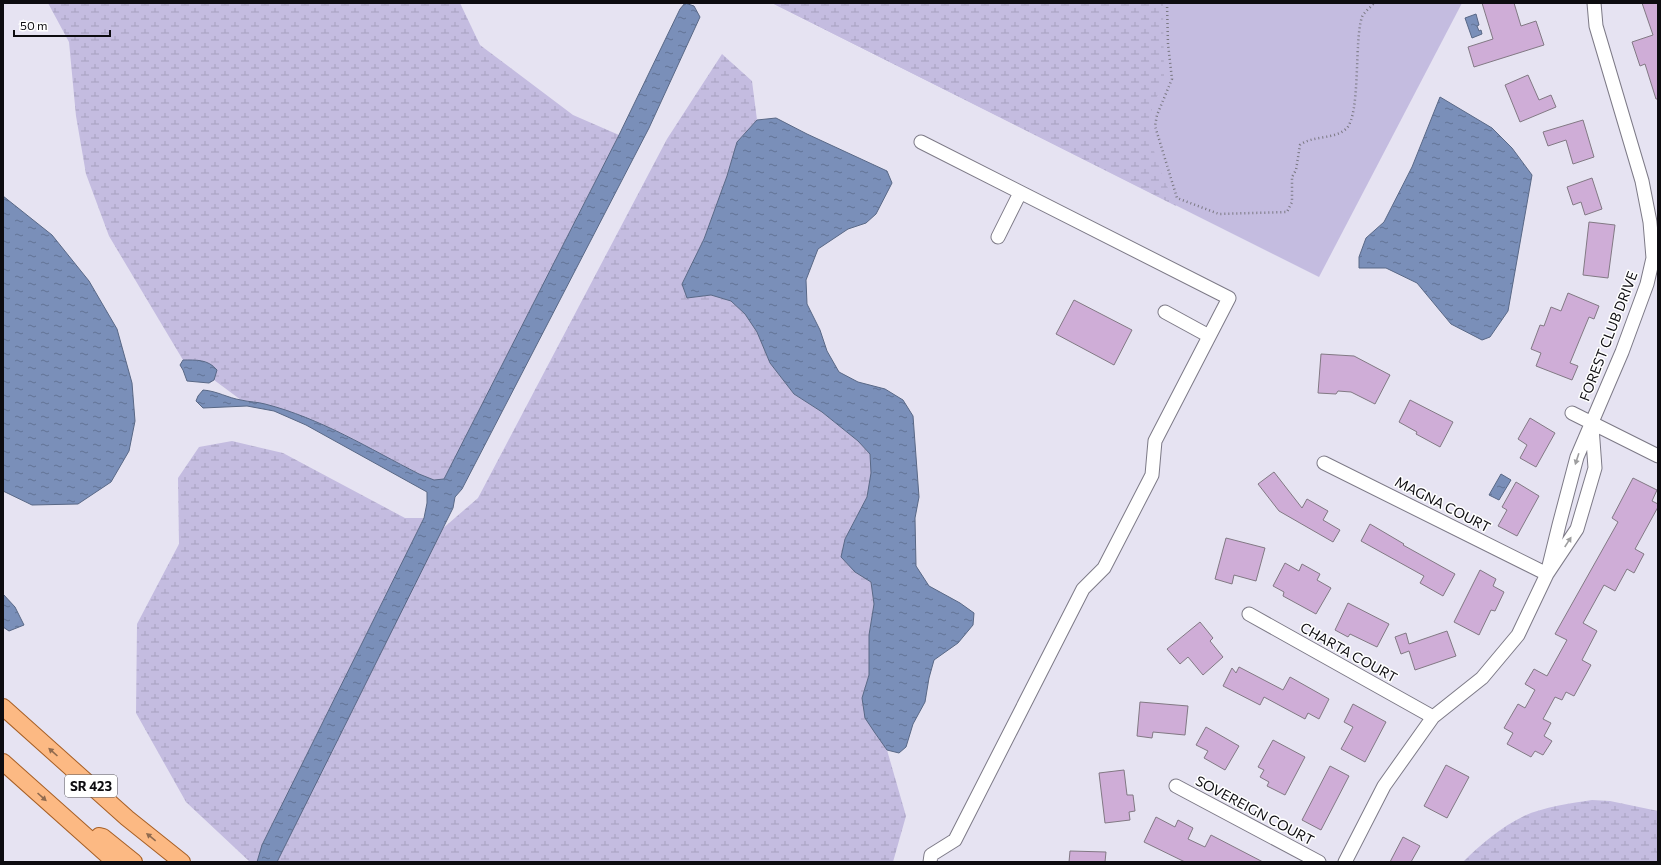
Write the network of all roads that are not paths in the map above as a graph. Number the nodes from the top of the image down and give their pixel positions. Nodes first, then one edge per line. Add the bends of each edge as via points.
1 (1594, 3) edge
2 (921, 142) dead end
3 (1020, 193) junction
4 (998, 237) dead end
5 (1165, 312) dead end
6 (1209, 336) junction
7 (1572, 413) dead end
8 (1592, 423) junction
9 (1658, 456) edge
10 (1324, 463) dead end
11 (1547, 574) junction
12 (1249, 614) dead end
13 (3, 707) edge
14 (1433, 717) junction
15 (3, 762) edge
16 (1176, 786) dead end
17 (76, 828) junction
18 (115, 862) edge
19 (134, 862) edge
20 (182, 862) edge
21 (930, 862) edge
22 (1319, 862) edge
23 (1345, 862) edge

1 - 8 street, FOREST CLUB DRIVE via 1596,26 1642,182 1650,222 1653,258 1647,284
2 - 3 street
3 - 4 street
3 - 6 street via 1229,298
5 - 6 street
6 - 21 street via 1156,441 1152,475 1104,568 1083,589 955,840 931,855
7 - 8 street
8 - 9 street
8 -> 11 street, FOREST CLUB DRIVE via 1577,457
11 -> 8 street, FOREST CLUB DRIVE via 1577,529 1594,468
10 - 11 street, MAGNA COURT
11 - 14 street, FOREST CLUB DRIVE via 1518,636 1482,678
12 - 14 street, CHARTA COURT
20 -> 13 main road, SR 423 via 127,818
14 - 23 street, FOREST CLUB DRIVE via 1384,786
15 -> 17 main road, SR 423
16 - 22 street, SOVEREIGN COURT
17 - 18 main road, SR 423
17 - 19 main road via 103,837

